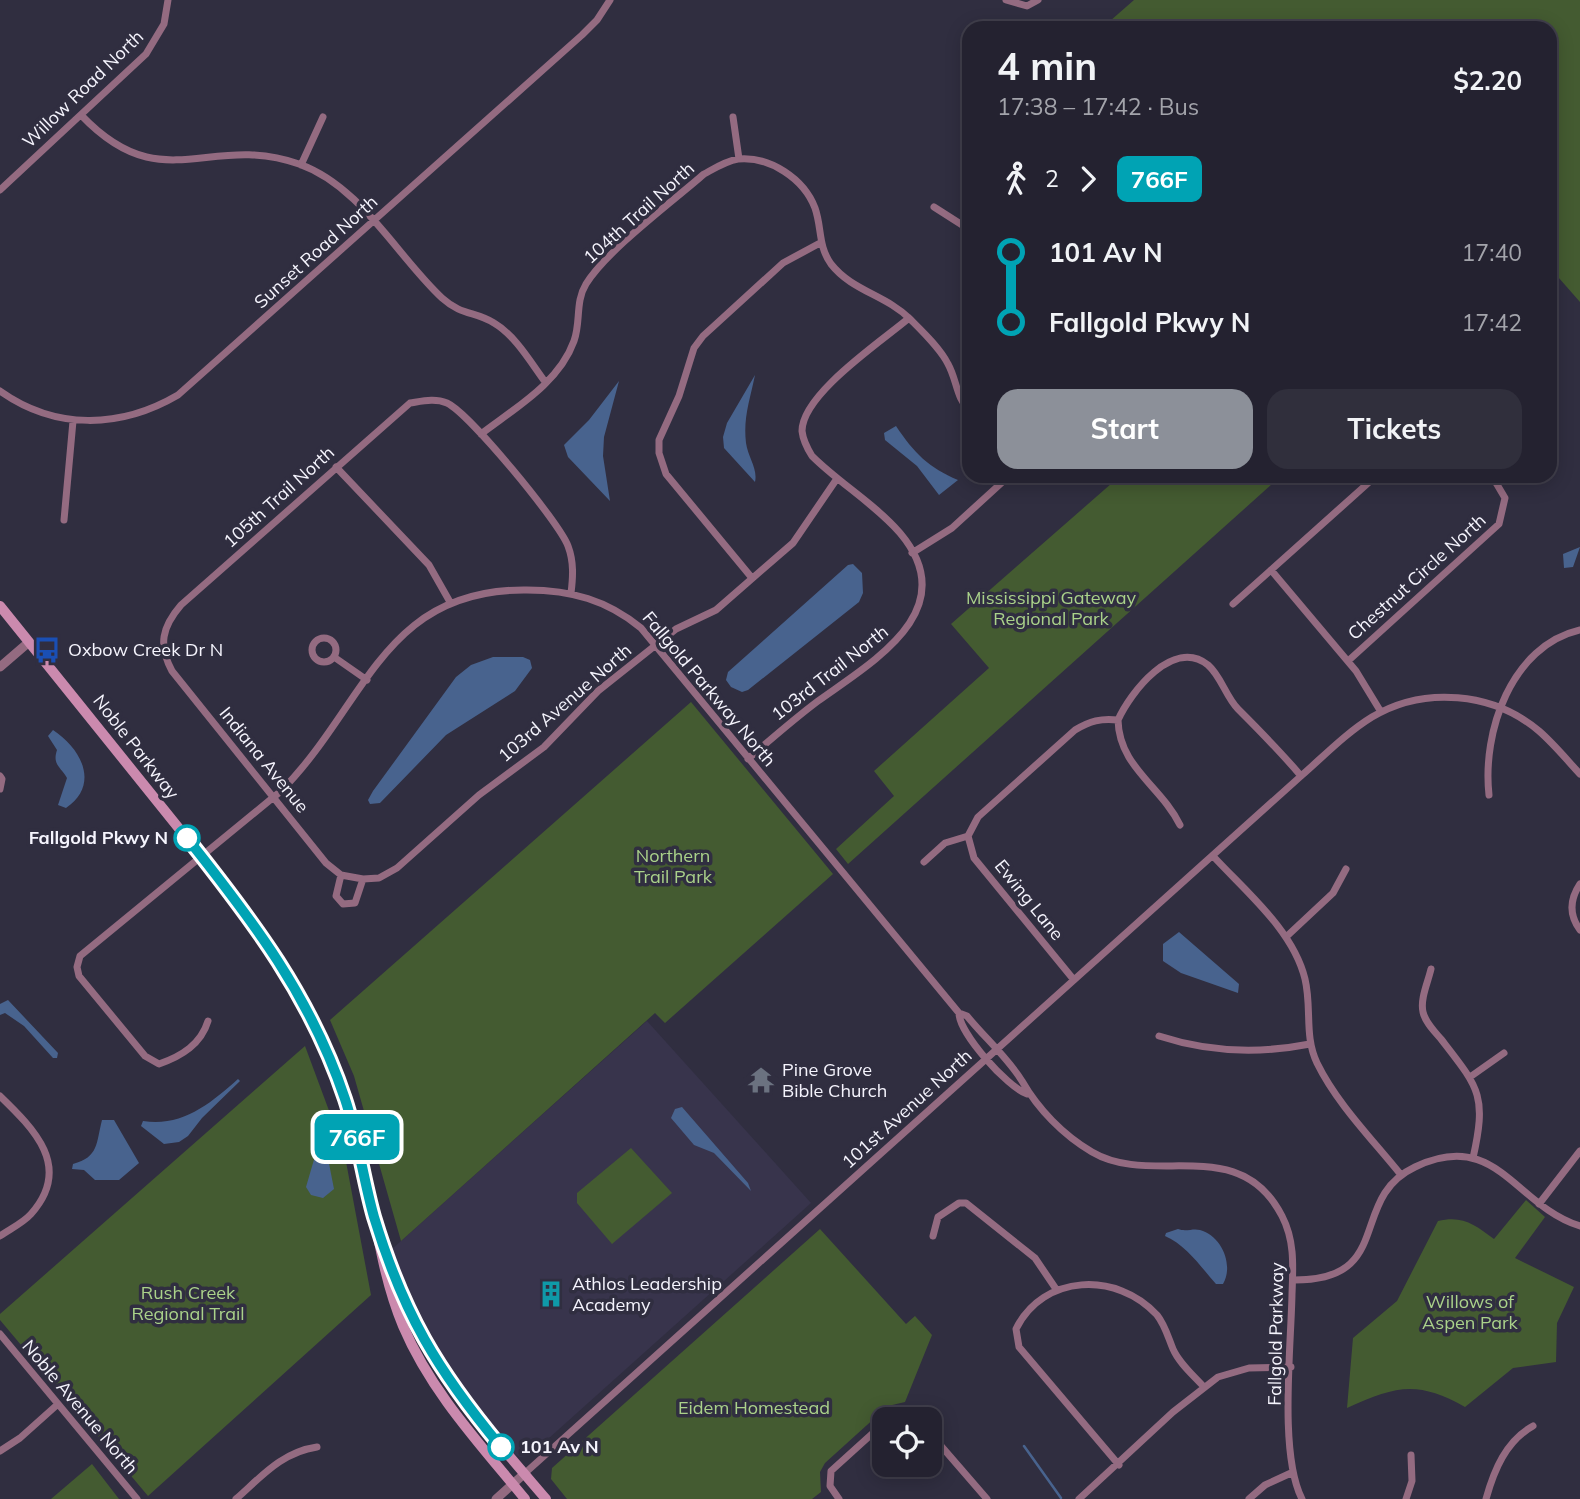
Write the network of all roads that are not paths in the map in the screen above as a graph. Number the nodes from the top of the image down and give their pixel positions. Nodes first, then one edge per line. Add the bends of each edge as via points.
1 (168, 0) edge
2 (610, 0) edge
3 (1006, 0) edge
4 (1038, 0) edge
5 (81, 115) junction
6 (323, 117) dead end
7 (733, 117) dead end
8 (739, 159) junction
9 (301, 165) junction
10 (0, 190) edge
11 (934, 207) dead end
12 (373, 222) junction
13 (962, 225) edge
14 (820, 243) junction
15 (909, 318) junction
16 (546, 383) junction
17 (0, 391) edge
18 (962, 400) edge
19 (73, 421) junction
20 (481, 435) junction
21 (336, 467) junction
22 (836, 480) junction
23 (1001, 483) edge
24 (1368, 483) edge
25 (1496, 483) edge
26 (64, 520) dead end
27 (912, 553) junction
28 (1271, 570) junction
29 (752, 578) junction
30 (571, 593) junction
31 (450, 602) junction
32 (1233, 604) dead end
33 (0, 606) edge
34 (1580, 631) edge
35 (162, 639) joint
36 (29, 642) junction
37 (655, 645) junction
38 (334, 657) dead end
39 (1348, 661) junction
40 (0, 667) edge
41 (367, 680) junction
42 (1503, 709) junction
43 (1381, 712) junction
44 (1118, 720) junction
45 (748, 759) junction
46 (1580, 774) edge
47 (1301, 776) junction
48 (1, 777) edge
49 (0, 789) edge
50 (1489, 795) dead end
51 (272, 797) junction
52 (1180, 825) dead end
53 (968, 836) junction
54 (201, 856) junction
55 (1213, 856) junction
56 (924, 862) dead end
57 (1346, 869) dead end
58 (341, 875) junction
59 (363, 880) junction
60 (1580, 884) edge
61 (1580, 930) edge
62 (1286, 937) junction
63 (1431, 969) dead end
64 (1074, 980) junction
65 (959, 1013) junction
66 (208, 1021) dead end
67 (1159, 1036) dead end
68 (1310, 1044) junction
69 (995, 1050) junction
70 (1504, 1053) dead end
71 (986, 1058) junction
72 (1470, 1077) junction
73 (1027, 1094) junction
74 (0, 1096) edge
75 (1580, 1151) edge
76 (1473, 1158) junction
77 (1401, 1175) junction
78 (1539, 1204) junction
79 (374, 1216) junction
80 (1580, 1226) edge
81 (0, 1236) edge
82 (933, 1236) dead end
83 (1293, 1280) junction
84 (1056, 1289) junction
85 (0, 1334) edge
86 (1291, 1367) junction
87 (1203, 1387) junction
88 (58, 1404) junction
89 (1533, 1426) dead end
90 (872, 1433) edge
91 (317, 1447) dead end
92 (942, 1447) edge
93 (0, 1451) edge
94 (1410, 1455) dead end
95 (1119, 1465) junction
96 (1292, 1473) junction
97 (524, 1474) junction
98 (513, 1484) junction
99 (136, 1499) edge
100 (236, 1499) edge
101 (496, 1499) edge
102 (525, 1499) edge
103 (546, 1499) edge
104 (839, 1499) edge
105 (987, 1499) edge
106 (1079, 1499) edge
107 (1249, 1499) edge
108 (1302, 1499) edge
109 (1406, 1499) edge
110 (1486, 1499) edge

1 - 5 street, Willow Road North via 157,40
2 - 12 street, Sunset Road North via 582,35
3 - 4 street via 1027,6
5 - 9 street via 120,149 152,160 256,154
5 - 10 street, Willow Road North
6 - 9 street
7 - 8 street
8 - 14 street via 765,162 796,180 815,209
8 - 16 street, 104th Trail North via 704,174 599,266 578,305 575,338 562,365
9 - 12 street via 345,191
11 - 13 street
12 - 16 street via 457,311 491,320 504,329
12 - 19 street, Sunset Road North via 178,395 128,417
14 - 15 street via 846,280 886,299
14 - 29 street via 783,263 703,336 694,348 659,440 666,474
15 - 18 street via 948,363
15 - 22 street, 103rd Trail North via 823,391 805,416 805,444
16 - 20 street, 104th Trail North
17 - 19 street, Sunset Road North via 31,410
19 - 26 street
20 - 21 street, 105th Trail North via 457,409 433,399 411,403
20 - 30 street via 567,544 574,574
21 - 31 street via 429,565
21 - 35 street, 105th Trail North via 181,605 168,619
22 - 27 street, 103rd Trail North via 901,534
22 - 29 street, 103rd Avenue North via 793,543
23 - 27 street via 952,528
24 - 28 street
25 - 39 street, Chestnut Circle North via 1505,498 1499,524
27 - 45 street, 103rd Trail North via 922,590 911,625 876,660
28 - 32 street
28 - 39 street
29 - 37 street, 103rd Avenue North via 716,610
30 - 31 street, Fallgold Parkway North via 500,589
30 - 37 street, Fallgold Parkway North via 615,609
31 - 41 street, Fallgold Parkway North via 404,631
33 - 36 main road, Noble Parkway
34 - 42 street via 1564,634 1534,654 1514,682
35 - 51 street, Indiana Avenue via 172,671
36 - 40 street
36 - 54 main road, Noble Parkway
37 - 45 street, Fallgold Parkway North
37 - 59 street, 103rd Avenue North via 597,691 544,747 480,795 397,868
38 - 41 street
39 - 43 street
41 - 51 street, Fallgold Parkway North via 305,767
42 - 43 street, 101st Avenue North via 1479,700 1445,697
42 - 46 street, 101st Avenue North via 1540,731
42 - 50 street via 1488,755
43 - 47 street, 101st Avenue North
44 - 47 street via 1136,690 1164,666 1185,658 1208,665 1237,708
44 - 52 street via 1128,761
44 - 53 street via 1096,720 1075,730 978,817
45 - 65 street, Fallgold Parkway North
47 - 55 street, 101st Avenue North
48 - 49 street
51 - 54 street, Fallgold Parkway North
51 - 58 street, Indiana Avenue
53 - 56 street via 945,843
53 - 64 street, Ewing Lane via 974,858
54 - 66 street, Fallgold Parkway North via 108,930 80,956 77,967 79,976 145,1056 159,1064 175,1059 203,1038
54 - 79 main road, Noble Parkway via 262,934 315,1028 345,1099
55 - 62 street
55 - 64 street, 101st Avenue North
57 - 62 street via 1333,893
58 - 59 street
58 - 59 street via 336,896 343,905 355,902
60 - 61 street via 1572,901
62 - 68 street via 1304,975
63 - 72 street via 1422,1002 1424,1016
64 - 69 street, 101st Avenue North
65 - 69 street, Fallgold Parkway North via 967,1016
65 - 71 street, Fallgold Parkway North via 959,1024
67 - 68 street via 1185,1044 1250,1051
68 - 77 street via 1327,1081
69 - 71 street, 101st Avenue North
69 - 73 street, Fallgold Parkway North
70 - 72 street
71 - 73 street, Fallgold Parkway North via 1015,1090
71 - 97 street, 101st Avenue North
72 - 76 street via 1481,1112
73 - 83 street, Fallgold Parkway via 1061,1128 1103,1158 1134,1164 1210,1165 1251,1182 1272,1200 1285,1224
74 - 81 street via 37,1132 48,1168 44,1192 34,1210
75 - 78 street
76 - 77 street via 1444,1158
76 - 78 street via 1505,1172
77 - 83 street via 1379,1204 1363,1246 1349,1267 1326,1279
78 - 80 street
79 - 97 main road, Noble Parkway via 397,1287 421,1337 462,1400
79 - 98 main road, Noble Parkway via 390,1292 417,1358 446,1402
82 - 84 street via 938,1217 966,1203 1035,1258
83 - 86 street, Fallgold Parkway
84 - 87 street via 1075,1284 1101,1286 1148,1307 1164,1326 1174,1351
84 - 95 street via 1021,1319 1016,1329 1019,1347
85 - 88 street, Noble Avenue North
86 - 87 street via 1233,1371
86 - 96 street, Fallgold Parkway
87 - 95 street
88 - 93 street
88 - 99 street, Noble Avenue North
89 - 110 street via 1506,1451
90 - 104 street via 831,1471 830,1486
91 - 100 street via 278,1461
92 - 105 street
94 - 109 street via 1412,1481
95 - 106 street
96 - 107 street via 1265,1485
96 - 108 street, Fallgold Parkway
97 - 98 street, 101st Avenue North
97 - 103 main road, Noble Parkway
98 - 101 street, 101st Avenue North
98 - 102 main road, Noble Parkway

